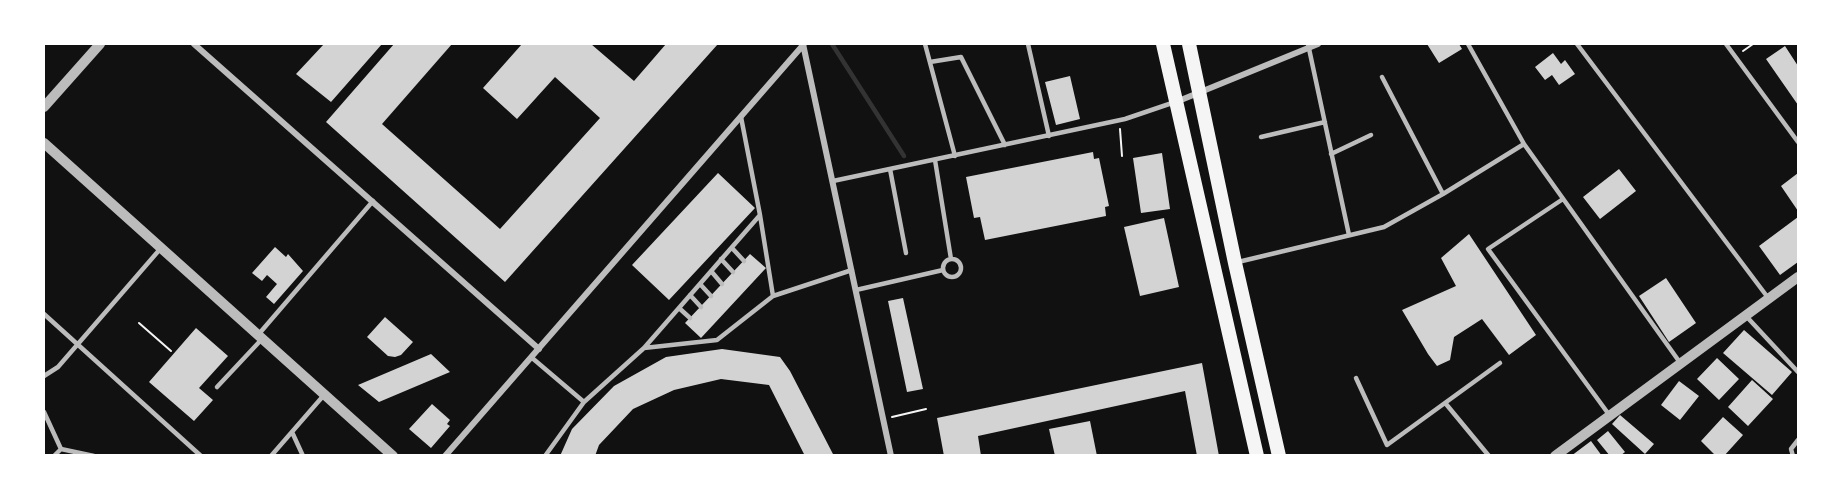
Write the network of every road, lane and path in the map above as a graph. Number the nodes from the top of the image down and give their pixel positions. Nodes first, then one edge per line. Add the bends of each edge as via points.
1 (100, 44) edge
2 (194, 44) edge
3 (804, 44) edge
4 (925, 44) edge
5 (1028, 44) edge
6 (1163, 44) edge
7 (1189, 44) edge
8 (1318, 44) edge
9 (1468, 44) edge
10 (1577, 44) edge
11 (1726, 44) edge
12 (1753, 44) edge
13 (1308, 46) edge
14 (1736, 57) junction
15 (930, 62) junction
16 (1382, 77) dead end
17 (1200, 93) junction
18 (1175, 102) junction
19 (44, 107) edge
20 (741, 117) junction
21 (1119, 120) junction
22 (1324, 122) junction
23 (1371, 135) dead end
24 (1049, 136) junction
25 (1262, 137) dead end
26 (44, 142) edge
27 (1798, 142) edge
28 (1524, 144) junction
29 (1005, 145) junction
30 (1331, 154) junction
31 (955, 156) junction
32 (1122, 156) dead end
33 (935, 160) junction
34 (890, 169) junction
35 (833, 181) junction
36 (1443, 194) junction
37 (1563, 199) junction
38 (373, 201) junction
39 (760, 215) junction
40 (1349, 235) junction
41 (161, 248) junction
42 (732, 248) junction
43 (906, 253) dead end
44 (722, 259) junction
45 (951, 259) junction
46 (744, 261) dead end
47 (1235, 263) junction
48 (852, 270) junction
49 (943, 270) junction
50 (711, 271) junction
51 (733, 272) dead end
52 (1798, 277) edge
53 (700, 284) junction
54 (722, 284) dead end
55 (856, 290) junction
56 (690, 295) junction
57 (711, 296) dead end
58 (773, 296) junction
59 (1769, 299) junction
60 (701, 307) dead end
61 (679, 308) junction
62 (44, 314) edge
63 (1746, 316) junction
64 (690, 318) dead end
65 (139, 323) dead end
66 (260, 337) junction
67 (77, 344) junction
68 (644, 348) junction
69 (539, 349) junction
70 (171, 351) dead end
71 (531, 357) junction
72 (1500, 363) dead end
73 (1681, 364) junction
74 (1798, 372) edge
75 (44, 376) edge
76 (1356, 378) dead end
77 (217, 387) dead end
78 (324, 395) junction
79 (584, 402) junction
80 (1446, 404) junction
81 (926, 409) dead end
82 (44, 412) edge
83 (1610, 416) junction
84 (884, 419) junction
85 (292, 432) junction
86 (1798, 440) edge
87 (61, 449) junction
88 (54, 456) edge
89 (94, 456) edge
90 (201, 456) edge
91 (271, 456) edge
92 (303, 456) edge
93 (393, 456) edge
94 (444, 456) edge
95 (545, 456) edge
96 (891, 456) edge
97 (1257, 456) edge
98 (1279, 456) edge
99 (1489, 456) edge
100 (1555, 456) edge
101 (1793, 456) edge

1 - 19 street
2 - 38 street
3 - 20 street
3 - 35 street
4 - 15 lane
5 - 24 lane
6 - 18 main road
7 - 17 main road
8 - 13 street
9 - 28 lane
10 - 59 lane
11 - 14 lane
12 - 14 path
13 - 17 street
13 - 22 lane
14 - 27 lane
15 - 29 lane via 962,57
15 - 31 lane
16 - 36 lane
17 - 18 street
17 - 47 main road
18 - 21 lane
18 - 97 main road
20 - 39 lane
20 - 69 street
21 - 24 lane
21 - 32 path
22 - 25 lane
22 - 30 lane
23 - 30 lane
24 - 29 lane
26 - 41 street
28 - 36 lane
28 - 37 lane
29 - 31 lane
30 - 40 lane
31 - 33 lane
33 - 34 lane
33 - 45 lane
34 - 35 lane
34 - 43 lane
35 - 48 street
36 - 40 lane via 1384,227
37 - 73 lane
37 - 83 lane via 1488,249
38 - 66 lane
38 - 69 street
39 - 42 lane
39 - 58 lane
40 - 47 lane
41 - 66 street
41 - 67 lane
42 - 44 lane
42 - 46 lane
44 - 50 lane
44 - 51 lane
45 - 49 lane via 945,262
45 - 49 lane via 958,262 958,273 951,276
47 - 98 main road
48 - 55 street
48 - 58 lane
49 - 55 lane
50 - 53 lane
50 - 54 lane
52 - 59 street
53 - 56 lane
53 - 57 lane
55 - 84 street
56 - 60 lane
56 - 61 lane
58 - 68 lane via 717,340
59 - 63 street
61 - 64 lane
61 - 68 lane
62 - 67 lane
63 - 73 street
63 - 74 lane
65 - 70 path
66 - 77 lane
66 - 78 street
67 - 75 lane via 58,367
67 - 90 lane
68 - 79 lane
69 - 71 street
71 - 79 lane
71 - 94 street
72 - 80 lane
73 - 83 street
76 - 80 lane via 1387,445
78 - 85 lane
78 - 93 street
79 - 95 lane
80 - 99 lane
81 - 84 path
82 - 87 lane
83 - 100 street
84 - 96 street
85 - 91 lane
85 - 92 lane
86 - 101 lane via 1791,449
87 - 88 lane
87 - 89 lane

